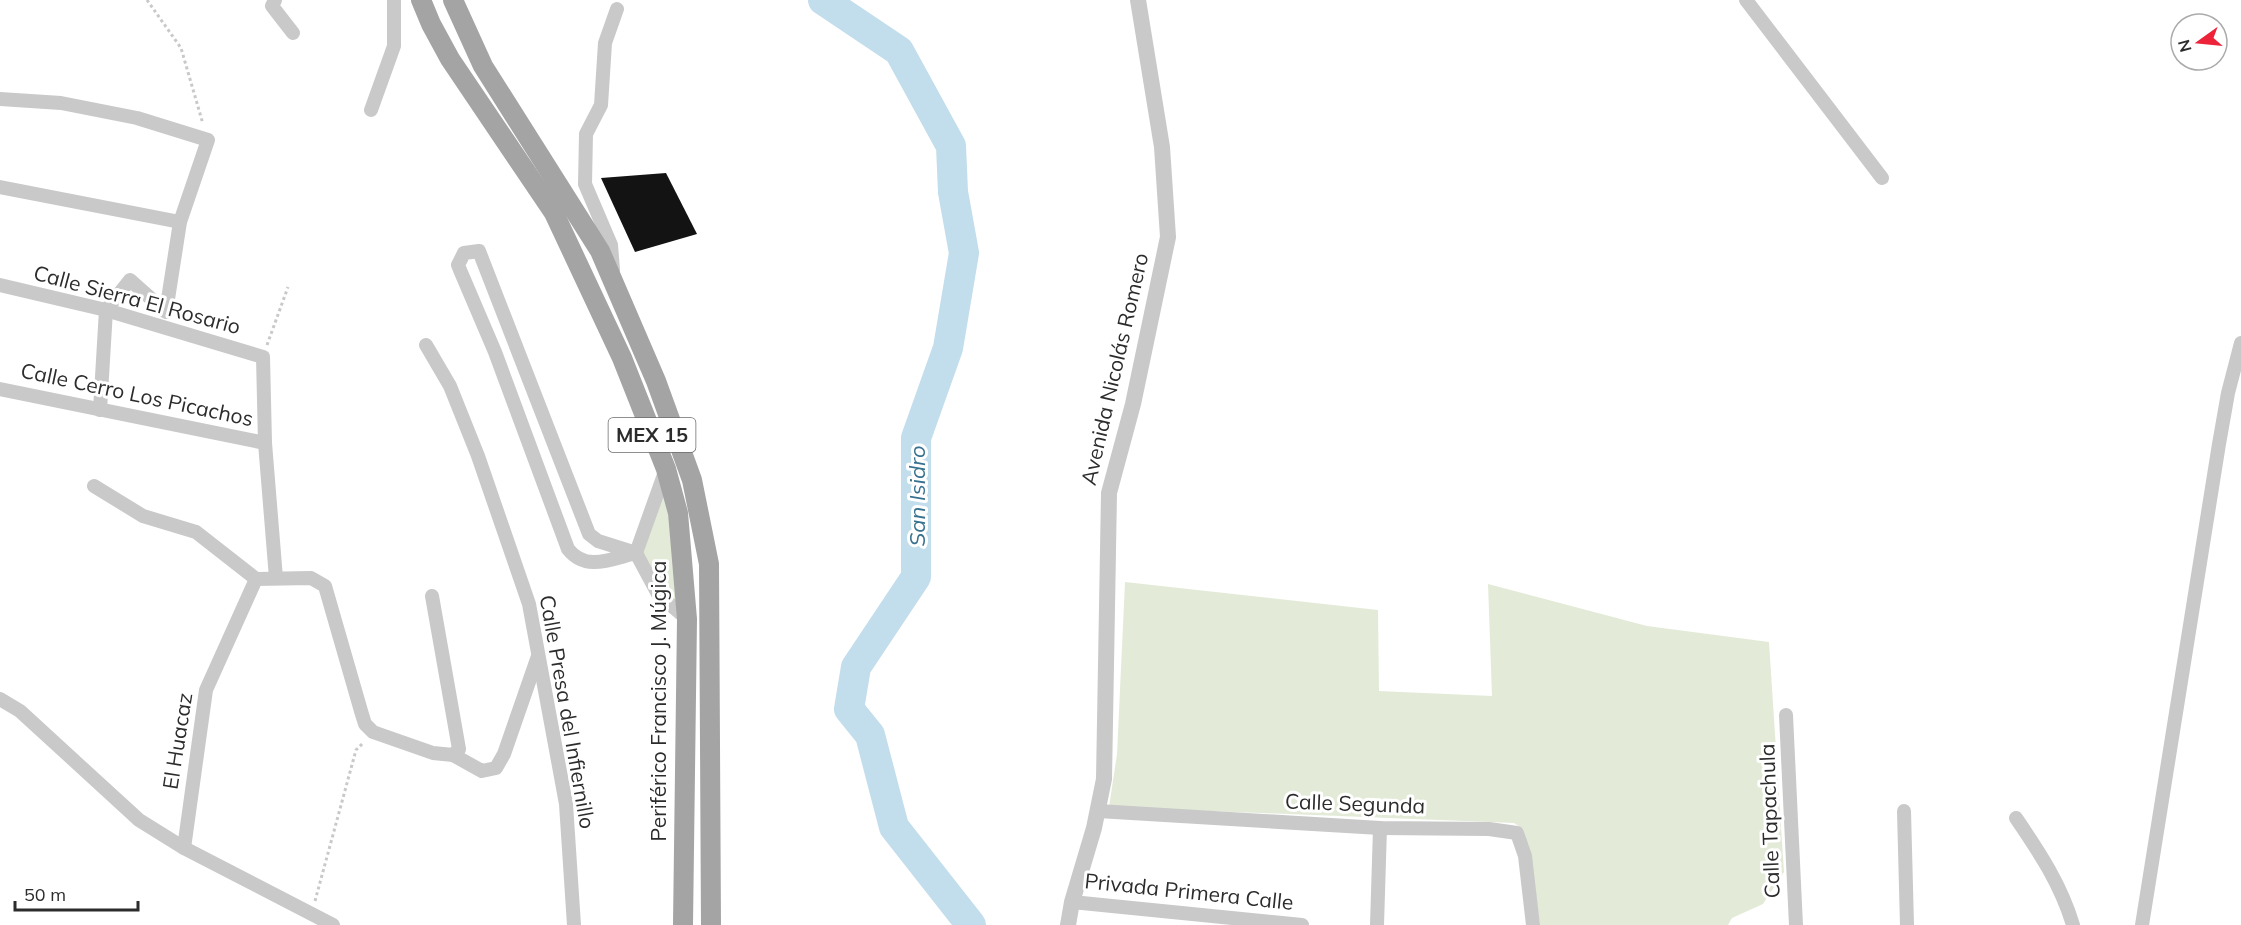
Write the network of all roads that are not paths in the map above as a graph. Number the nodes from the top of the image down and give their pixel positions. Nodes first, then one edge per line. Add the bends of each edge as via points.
1 (275, 0) edge
2 (393, 0) edge
3 (422, 0) edge
4 (453, 0) edge
5 (1138, 0) edge
6 (1746, 0) edge
7 (617, 9) dead end
8 (293, 33) dead end
9 (0, 99) edge
10 (371, 110) dead end
11 (1882, 178) dead end
12 (0, 187) edge
13 (180, 222) junction
14 (486, 269) junction
15 (462, 276) junction
16 (614, 284) junction
17 (0, 285) edge
18 (106, 310) junction
19 (2241, 343) edge
20 (516, 344) junction
21 (426, 345) dead end
22 (495, 352) junction
23 (0, 389) edge
24 (100, 410) junction
25 (265, 443) junction
26 (562, 469) junction
27 (666, 470) junction
28 (540, 478) junction
29 (94, 486) dead end
30 (636, 554) junction
31 (256, 579) junction
32 (276, 579) junction
33 (432, 596) dead end
34 (687, 619) junction
35 (540, 651) junction
36 (0, 699) edge
37 (1786, 715) dead end
38 (453, 756) junction
39 (1904, 811) dead end
40 (1098, 812) junction
41 (2016, 818) dead end
42 (1380, 828) junction
43 (184, 848) junction
44 (1072, 902) junction
45 (333, 925) edge
46 (574, 925) edge
47 (683, 925) edge
48 (711, 925) edge
49 (1068, 925) edge
50 (1302, 925) edge
51 (1377, 925) edge
52 (1533, 925) edge
53 (1796, 925) edge
54 (1907, 925) edge
55 (2073, 925) edge
56 (2142, 925) edge

1 - 8 street via 272,6
2 - 10 street via 394,46
3 - 27 main road, Periférico Francisco J. Múgica / MEX 15 via 450,59 554,213 622,358
4 - 16 main road, MEX 15 via 483,66 600,251
5 - 40 street, Avenida Nicolás Romero via 1162,147 1168,237 1133,404 1109,493 1104,779
6 - 11 street
7 - 16 street via 605,43 601,105 586,135 585,184 611,245
9 - 13 street via 83,107 208,140
12 - 13 street
13 - 18 street via 166,312 130,280
14 - 15 street
14 - 15 street via 479,250 468,251 460,257 458,265
14 - 20 street
15 - 22 street
16 - 48 main road, MEX 15 via 678,436 692,480 709,564
17 - 18 street, Calle Sierra El Rosario
18 - 24 street
18 - 25 street, Calle Sierra El Rosario via 263,357
19 - 56 street via 2221,434
20 - 22 street
20 - 26 street
21 - 35 street, Calle Presa del Infiernillo via 450,386 478,456 530,604
22 - 28 street
23 - 24 street, Calle Cerro Los Picachos
24 - 25 street, Calle Cerro Los Picachos
25 - 32 street
26 - 28 street
26 - 30 street via 590,534 598,541
27 - 30 street
27 - 34 main road, Periférico Francisco J. Múgica / MEX 15 via 678,513
28 - 30 street via 568,549 576,559 587,563
29 - 31 street via 143,516 196,532
30 - 34 street via 658,594
31 - 32 street
31 - 43 street, El Huacaz via 206,690
32 - 38 street via 311,578 324,586 365,724 373,732
33 - 38 street via 459,749
34 - 47 main road, Periférico Francisco J. Múgica / MEX 15
35 - 38 street via 496,768 482,771
35 - 46 street, Calle Presa del Infiernillo via 566,804
36 - 43 street via 20,711 139,820
37 - 53 street, Calle Tapachula
39 - 54 street
40 - 42 street, Calle Segunda
40 - 44 street, Avenida Nicolás Romero
41 - 55 street via 2064,895
42 - 51 street
42 - 52 street, Calle Segunda via 1517,833 1525,856
43 - 45 street
44 - 49 street, Avenida Nicolás Romero
44 - 50 street, Privada Primera Calle

